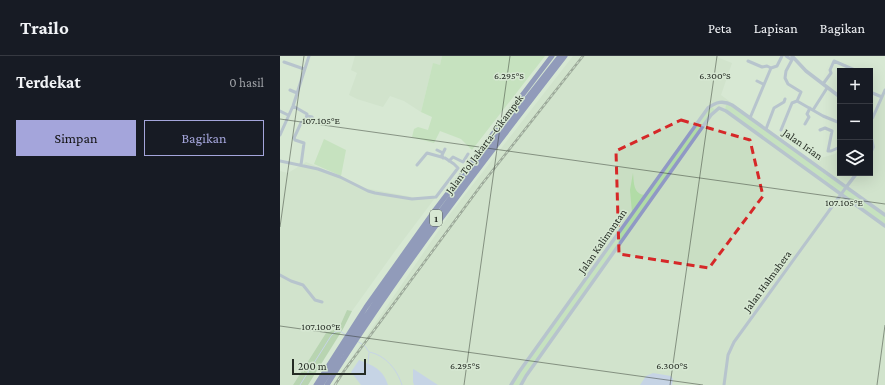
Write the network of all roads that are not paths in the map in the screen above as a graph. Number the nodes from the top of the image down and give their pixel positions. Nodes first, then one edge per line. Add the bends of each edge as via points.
1 (309, 56) edge
2 (552, 56) edge
3 (556, 56) edge
4 (560, 56) edge
5 (565, 56) edge
6 (784, 56) edge
7 (792, 58) edge
8 (748, 61) dead end
9 (284, 62) dead end
10 (771, 68) junction
11 (850, 68) edge
12 (304, 69) junction
13 (757, 81) dead end
14 (763, 84) junction
15 (823, 84) junction
16 (827, 88) junction
17 (290, 90) dead end
18 (885, 90) edge
19 (297, 93) junction
20 (873, 93) edge
21 (837, 95) edge
22 (882, 97) junction
23 (785, 99) dead end
24 (797, 100) junction
25 (729, 104) junction
26 (293, 106) junction
27 (708, 108) junction
28 (811, 109) junction
29 (726, 111) junction
30 (280, 112) edge
31 (714, 112) junction
32 (288, 115) junction
33 (307, 116) junction
34 (750, 118) junction
35 (873, 118) edge
36 (837, 122) edge
37 (311, 123) dead end
38 (805, 124) dead end
39 (766, 129) junction
40 (781, 130) dead end
41 (820, 130) dead end
42 (280, 134) edge
43 (837, 148) edge
44 (445, 149) dead end
45 (436, 150) dead end
46 (443, 153) junction
47 (468, 154) dead end
48 (443, 158) junction
49 (280, 161) edge
50 (449, 161) junction
51 (301, 165) junction
52 (418, 165) dead end
53 (855, 176) edge
54 (847, 186) junction
55 (841, 195) junction
56 (885, 215) edge
57 (885, 226) edge
58 (599, 260) junction
59 (605, 264) junction
60 (280, 276) edge
61 (322, 302) dead end
62 (318, 385) edge
63 (327, 385) edge
64 (511, 385) edge
65 (521, 385) edge
66 (724, 385) edge

1 - 12 street
2 - 62 highway, Jalan Tol Jakarta–Cikampek / 1 via 435,210 351,331
3 - 62 highway, 1 via 442,205 360,320
4 - 62 highway, 1 via 409,254
5 - 63 highway, Jalan Tol Jakarta–Cikampek / 1 via 442,215
6 - 7 street
6 - 10 street via 777,66
7 - 15 street
7 - 24 street via 785,78 788,84 801,92
8 - 10 street
9 - 12 street
10 - 14 street
11 - 15 street via 834,61
12 - 19 street
13 - 14 street
14 - 34 street
15 - 16 street
16 - 21 street
16 - 28 street
17 - 19 street
18 - 22 street
19 - 26 street
20 - 22 street
22 - 35 street
23 - 39 street via 774,108
24 - 28 street
24 - 40 street via 792,103
25 - 27 street via 718,102
25 - 29 street via 725,105
25 - 34 street, Jalan Irian
26 - 32 street
26 - 33 street via 305,112
27 - 31 street via 714,107
27 - 58 street, Jalan Kalimantan
28 - 36 street
28 - 38 street
29 - 31 street via 718,108
29 - 55 street, Jalan Irian
30 - 32 street
31 - 59 street, Jalan Kalimantan
32 - 42 street
33 - 37 street via 312,117
33 - 51 street via 294,138 304,144
34 - 39 street, Jalan Irian
39 - 54 street, Jalan Irian
41 - 43 street via 825,128 832,131 828,150
44 - 46 street
45 - 46 street
46 - 48 street
47 - 50 street via 463,162 453,157
48 - 50 street
48 - 52 street via 426,153
49 - 51 street
50 - 51 street via 458,168 438,196 412,199 370,192 325,171
53 - 54 street
54 - 55 street, Jalan Halmahera
54 - 56 street, Jalan Irian
55 - 57 street, Jalan Irian
55 - 66 street, Jalan Halmahera via 734,342 728,355
58 - 59 street
58 - 64 street, Jalan Kalimantan
59 - 65 street, Jalan Kalimantan
60 - 61 street via 303,285 315,300

